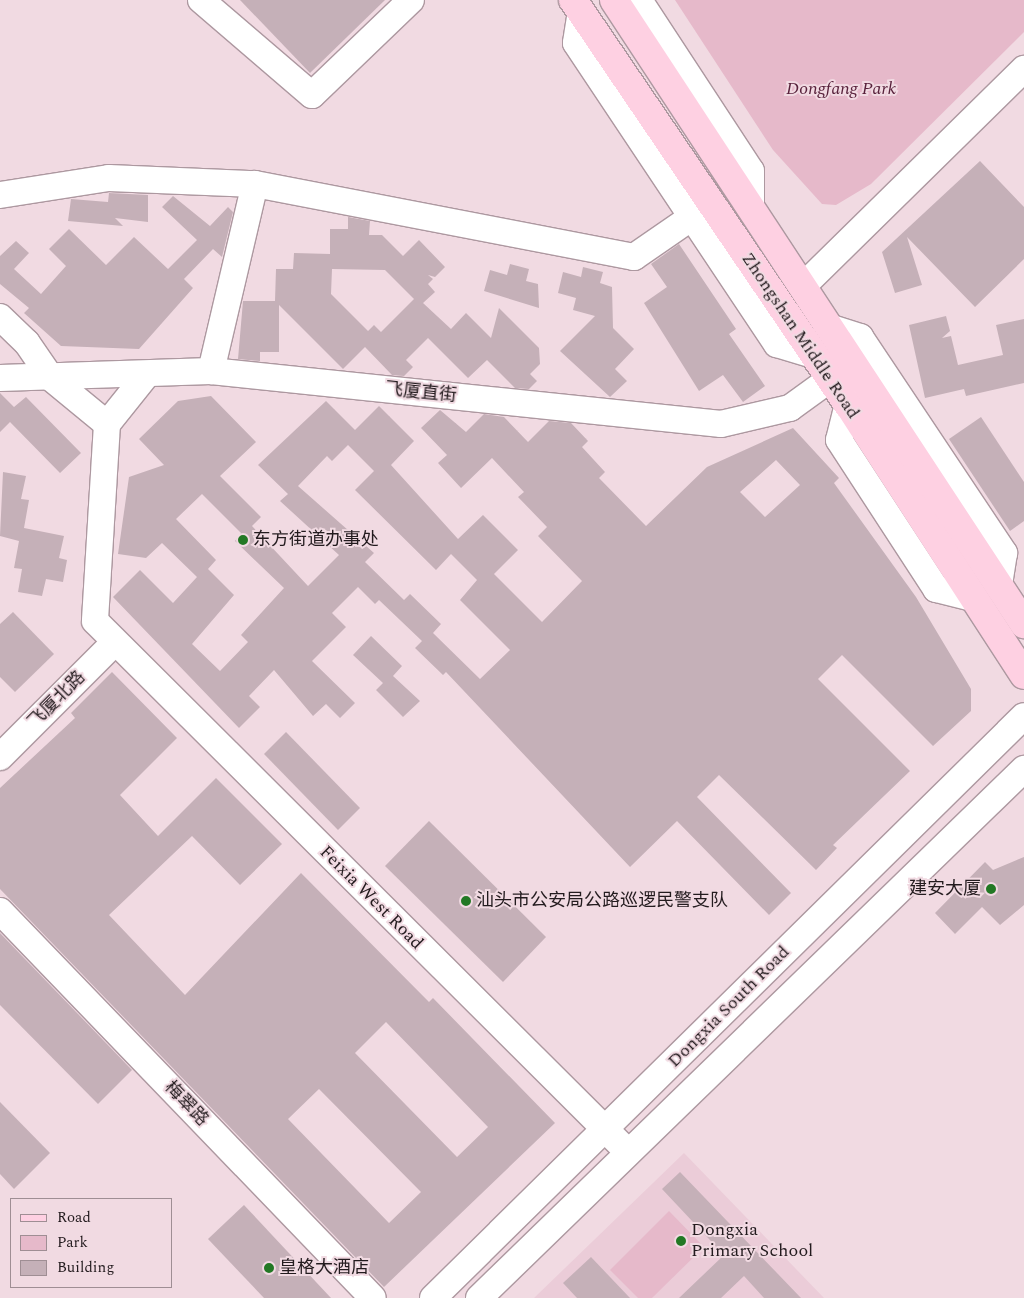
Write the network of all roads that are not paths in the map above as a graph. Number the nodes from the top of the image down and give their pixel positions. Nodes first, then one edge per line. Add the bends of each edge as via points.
1 (201, 0) edge
2 (411, 0) edge
3 (614, 0) edge
4 (639, 0) edge
5 (577, 6) edge
6 (1024, 69) edge
7 (255, 184) junction
8 (0, 194) edge
9 (751, 209) junction
10 (692, 217) junction
11 (803, 286) junction
12 (0, 317) edge
13 (813, 355) junction
14 (211, 371) junction
15 (147, 374) junction
16 (0, 378) edge
17 (51, 378) junction
18 (830, 380) junction
19 (107, 424) junction
20 (1024, 624) edge
21 (114, 643) junction
22 (1024, 675) edge
23 (1024, 716) edge
24 (0, 756) edge
25 (1024, 769) edge
26 (0, 911) edge
27 (604, 1130) junction
28 (628, 1152) junction
29 (373, 1298) edge
30 (433, 1298) edge
31 (479, 1298) edge

1 - 2 street via 312,95
3 - 9 main road, Zhongshan Middle Road
4 - 9 street via 752,171
5 - 10 street via 576,43
5 - 13 main road, Zhongshan Middle Road
6 - 11 street
7 - 8 street via 109,178
7 - 10 street via 634,257
7 - 14 street
9 - 11 main road, Zhongshan Middle Road
10 - 13 street via 776,344
11 - 20 main road, Zhongshan Middle Road
12 - 17 street via 27,343
13 - 18 main road, Zhongshan Middle Road
14 - 15 street, 飞厦直街
14 - 18 street, 飞厦直街 via 721,424 790,408
15 - 17 street, 飞厦直街
15 - 19 street
16 - 17 street, 飞厦直街
17 - 19 street
18 - 22 main road, Zhongshan Middle Road
19 - 21 street, Feixia West Road via 95,621
21 - 24 street, 飞厦北路
21 - 27 street, Feixia West Road
23 - 27 street, Dongxia South Road
25 - 28 street, Dongxia South Road
26 - 29 street, 梅翠路
27 - 28 street, Feixia West Road
27 - 30 street, Dongxia South Road
28 - 31 street, Dongxia South Road

